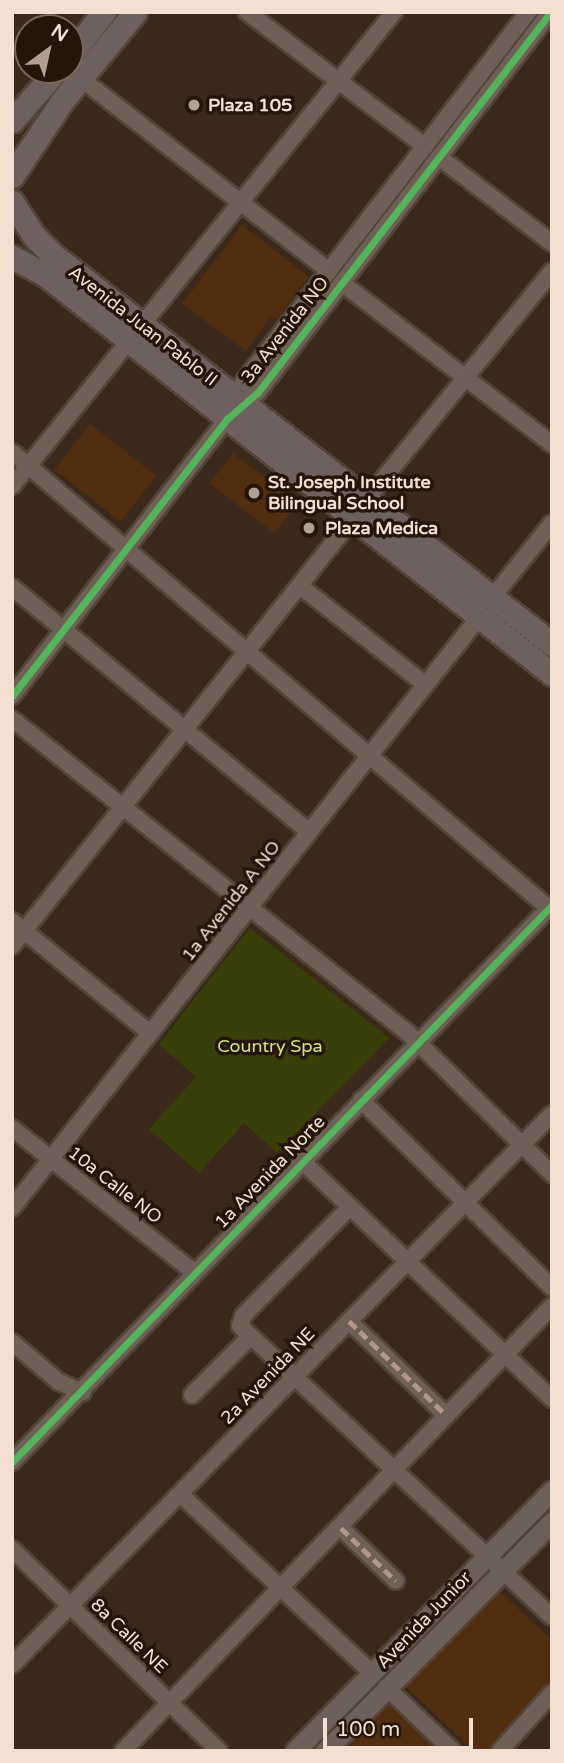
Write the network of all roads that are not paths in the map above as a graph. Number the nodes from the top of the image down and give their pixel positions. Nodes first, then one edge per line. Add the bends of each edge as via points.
1 (104, 12) edge
2 (135, 12) edge
3 (247, 12) edge
4 (394, 12) edge
5 (551, 12) edge
6 (525, 13) edge
7 (545, 34) edge
8 (84, 37) edge
9 (84, 66) edge
10 (84, 80) edge
11 (338, 81) junction
12 (45, 84) edge
13 (70, 84) edge
14 (12, 121) edge
15 (425, 146) junction
16 (439, 157) junction
17 (12, 176) edge
18 (12, 202) edge
19 (240, 202) junction
20 (552, 243) edge
21 (12, 257) edge
22 (329, 271) junction
23 (552, 271) edge
24 (342, 283) junction
25 (135, 332) junction
26 (466, 378) junction
27 (236, 407) junction
28 (552, 443) edge
29 (12, 452) edge
30 (29, 466) junction
31 (12, 486) edge
32 (360, 509) junction
33 (552, 523) edge
34 (127, 548) junction
35 (300, 586) junction
36 (12, 587) edge
37 (492, 598) junction
38 (479, 618) junction
39 (64, 630) junction
40 (552, 644) edge
41 (248, 652) junction
42 (552, 674) edge
43 (426, 685) junction
44 (12, 696) edge
45 (12, 719) edge
46 (185, 730) junction
47 (371, 754) junction
48 (123, 807) junction
49 (309, 832) junction
50 (249, 908) junction
51 (551, 908) edge
52 (19, 926) edge
53 (12, 946) edge
54 (150, 1033) junction
55 (419, 1043) junction
56 (361, 1100) junction
57 (552, 1114) edge
58 (12, 1128) edge
59 (523, 1145) junction
60 (51, 1159) junction
61 (301, 1160) junction
62 (552, 1174) edge
63 (465, 1203) junction
64 (350, 1207) junction
65 (12, 1208) edge
66 (407, 1263) junction
67 (195, 1273) junction
68 (552, 1288) edge
69 (552, 1306) edge
70 (349, 1321) junction
71 (249, 1338) junction
72 (12, 1342) edge
73 (504, 1354) junction
74 (295, 1375) junction
75 (83, 1392) junction
76 (192, 1395) dead end
77 (552, 1399) edge
78 (446, 1415) junction
79 (12, 1462) edge
80 (397, 1471) junction
81 (552, 1490) edge
82 (180, 1494) junction
83 (552, 1522) edge
84 (341, 1528) junction
85 (12, 1549) edge
86 (487, 1556) junction
87 (504, 1571) junction
88 (396, 1581) dead end
89 (282, 1588) junction
90 (71, 1607) junction
91 (552, 1617) edge
92 (12, 1665) edge
93 (372, 1673) junction
94 (386, 1687) junction
95 (552, 1693) edge
96 (170, 1703) junction
97 (124, 1751) edge
98 (219, 1751) edge
99 (295, 1751) edge
100 (325, 1751) edge
101 (453, 1751) edge
102 (500, 1751) edge

1 - 8 highway
2 - 9 highway
3 - 11 street
4 - 11 street
5 - 7 street, 3a Avenida NO
6 - 15 street, 3a Avenida NO
7 - 16 street, 3a Avenida NO
10 - 19 street
11 - 15 street
11 - 19 street
12 - 14 highway
13 - 17 highway
15 - 22 street, 3a Avenida NO
16 - 20 street
16 - 24 street, 3a Avenida NO
18 - 25 highway, Avenida Juan Pablo II via 34,236
19 - 22 street
19 - 25 street
21 - 25 highway, Avenida Juan Pablo II
22 - 27 street, 3a Avenida NO
23 - 26 street
24 - 26 street
24 - 27 street, 3a Avenida NO
25 - 27 highway, Avenida Juan Pablo II
25 - 30 street
26 - 28 street
26 - 32 street
27 - 32 highway, Avenida Juan Pablo II
27 - 34 street, 3a Avenida NO
29 - 30 street
30 - 31 street
30 - 34 street
32 - 35 street
32 - 37 highway, Avenida Juan Pablo II
32 - 38 highway, Avenida Juan Pablo II
33 - 37 street
34 - 39 street, 3a Avenida NO
34 - 41 street
35 - 41 street
35 - 43 street
36 - 39 street
37 - 40 highway, Avenida Juan Pablo II
38 - 42 highway, Avenida Juan Pablo II
38 - 43 street, 1a Avenida A NO
39 - 44 street, 3a Avenida NO
39 - 46 street
41 - 46 street
41 - 47 street
43 - 47 street, 1a Avenida A NO
45 - 48 street
46 - 48 street
46 - 49 street
47 - 49 street, 1a Avenida A NO
47 - 51 street
48 - 50 street
48 - 52 street
49 - 50 street, 1a Avenida A NO
50 - 54 street, 1a Avenida A NO
50 - 55 street
51 - 55 street, 1a Avenida Norte
52 - 53 street
52 - 54 street
54 - 60 street, 1a Avenida A NO
55 - 56 street, 1a Avenida Norte
55 - 59 street
56 - 61 street, 1a Avenida Norte
56 - 63 street
57 - 59 street, 2a Avenida NE
58 - 60 street, 10a Calle NO
59 - 62 street
59 - 63 street, 2a Avenida NE
60 - 65 street, 1a Avenida A NO
60 - 67 street, 10a Calle NO
61 - 64 street
61 - 67 street, 1a Avenida Norte
63 - 66 street, 2a Avenida NE
63 - 68 street
64 - 66 street
64 - 71 street via 243,1316 240,1326
66 - 70 street, 2a Avenida NE
66 - 73 street
67 - 75 street, 1a Avenida Norte
69 - 73 street
70 - 74 street, 2a Avenida NE
70 - 78 street
71 - 74 street
71 - 76 street
72 - 75 street via 59,1382
73 - 77 street
73 - 78 street
74 - 80 street
74 - 82 street, 2a Avenida NE
75 - 79 street, 1a Avenida Norte
78 - 80 street
80 - 84 street
80 - 86 street
81 - 86 main road, Avenida Junior
82 - 89 street
82 - 90 street, 2a Avenida NE
83 - 87 main road, Avenida Junior
84 - 88 street
84 - 89 street
85 - 90 street, 8a Calle NE
86 - 87 street
86 - 93 main road, Avenida Junior
87 - 91 street
87 - 94 main road, Avenida Junior
89 - 93 street
89 - 96 street
90 - 92 street, 2a Avenida NE
90 - 96 street, 8a Calle NE
93 - 99 main road, Avenida Junior
94 - 100 main road, Avenida Junior
94 - 101 street
95 - 102 street
96 - 97 street
96 - 98 street, 8a Calle NE

